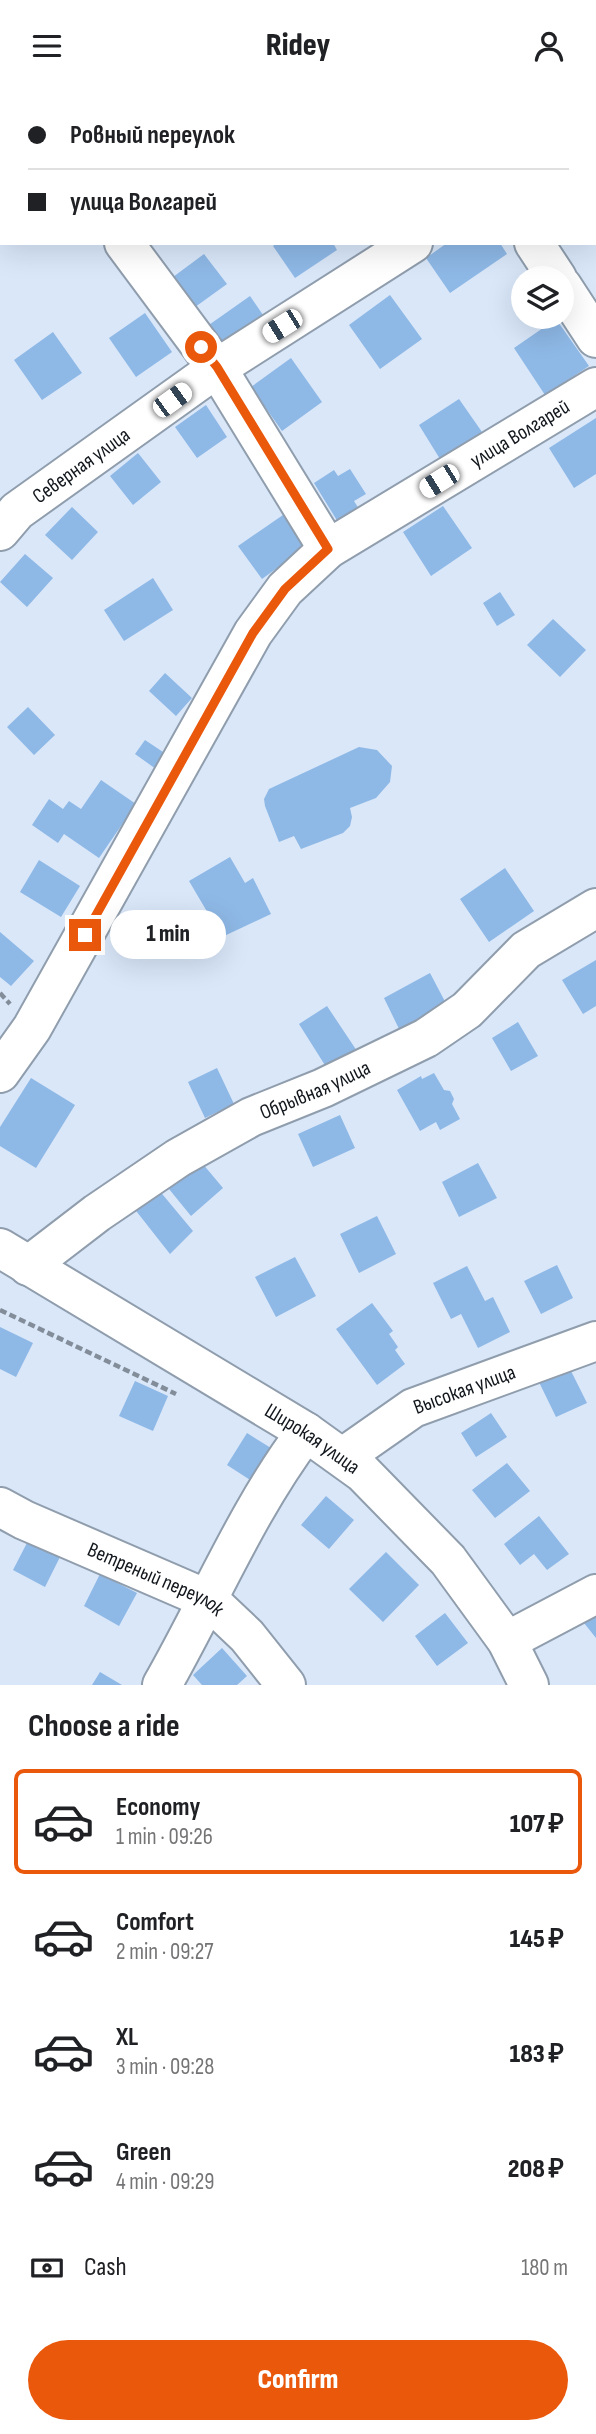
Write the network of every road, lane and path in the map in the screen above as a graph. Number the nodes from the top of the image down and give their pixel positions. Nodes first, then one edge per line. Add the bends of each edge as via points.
1 (126, 245) edge
2 (410, 245) edge
3 (535, 245) edge
4 (549, 266) edge
5 (574, 304) edge
6 (596, 338) edge
7 (217, 367) junction
8 (596, 387) edge
9 (6, 510) edge
10 (328, 549) junction
11 (596, 908) edge
12 (0, 1073) edge
13 (9, 1258) edge
14 (596, 1341) edge
15 (306, 1432) junction
16 (343, 1457) junction
17 (0, 1507) edge
18 (596, 1594) edge
19 (209, 1600) junction
20 (508, 1641) junction
21 (162, 1685) edge
22 (286, 1685) edge
23 (529, 1685) edge

1 - 7 street
2 - 7 street, Северная улица
3 - 4 street
5 - 6 street
7 - 9 street, Северная улица
7 - 10 street
8 - 10 street, улица Волгарей
10 - 12 street, улица Волгарей via 285,589 253,633 32,1028
11 - 13 street, Обрывная улица via 526,950 467,1010 426,1038 323,1089 251,1117 178,1158 97,1213
13 - 15 street, Широкая улица
14 - 16 street, Высокая улица via 414,1408
15 - 16 street, Широкая улица
15 - 19 street via 251,1515
16 - 20 street, Широкая улица via 449,1560
17 - 19 street, Ветреный переулок
18 - 20 street
19 - 21 street
19 - 22 street, Ветреный переулок via 247,1636
20 - 23 street, Широкая улица

